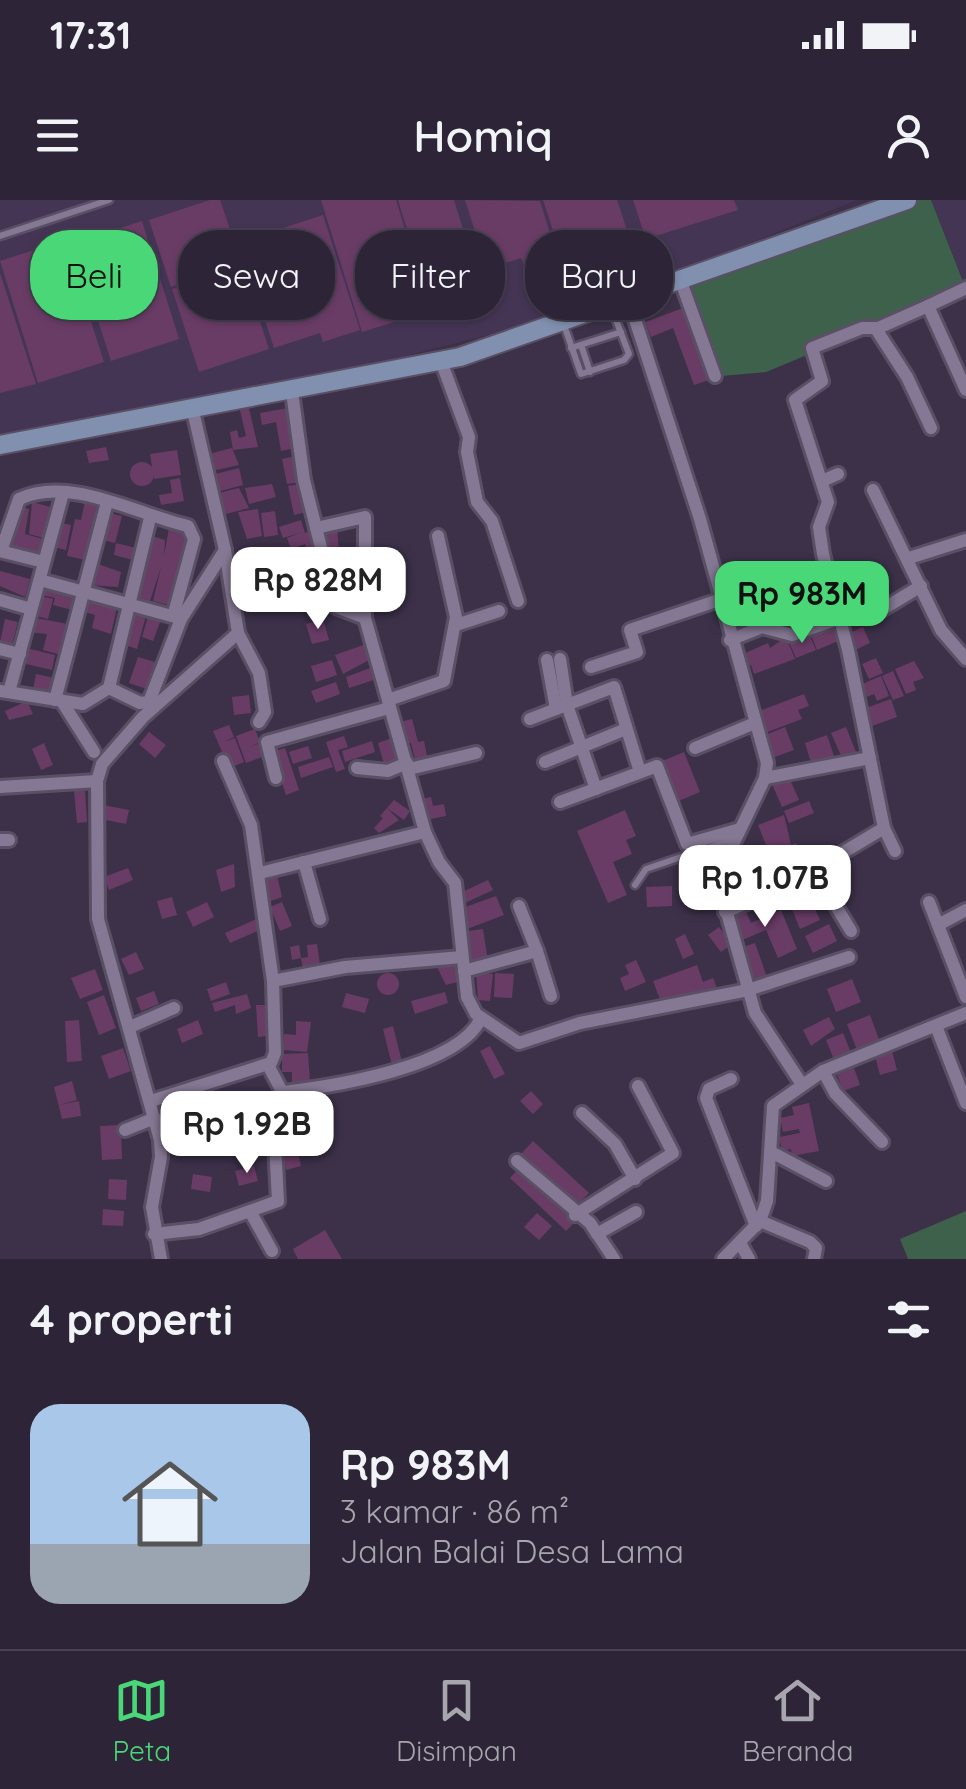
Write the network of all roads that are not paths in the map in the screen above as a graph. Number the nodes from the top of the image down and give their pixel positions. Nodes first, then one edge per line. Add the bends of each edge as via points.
1 (109, 200) edge
2 (907, 200) edge
3 (0, 236) edge
4 (680, 280) junction
5 (673, 283) edge
6 (966, 288) edge
7 (928, 306) junction
8 (574, 320) edge
9 (621, 320) edge
10 (626, 320) edge
11 (564, 324) junction
12 (876, 328) junction
13 (621, 332) junction
14 (581, 345) junction
15 (571, 348) junction
16 (441, 361) junction
17 (590, 372) junction
18 (715, 376) dead end
19 (966, 390) edge
20 (292, 392) junction
21 (193, 411) junction
22 (932, 428) dead end
23 (0, 445) edge
24 (838, 474) dead end
25 (822, 481) junction
26 (873, 490) dead end
27 (63, 493) junction
28 (107, 502) junction
29 (7, 507) edge
30 (150, 518) junction
31 (316, 528) junction
32 (438, 536) dead end
33 (966, 540) edge
34 (225, 550) junction
35 (0, 551) edge
36 (910, 558) junction
37 (44, 562) junction
38 (40, 580) junction
39 (921, 586) junction
40 (83, 590) junction
41 (722, 599) junction
42 (0, 600) edge
43 (518, 600) dead end
44 (129, 603) junction
45 (31, 608) junction
46 (499, 612) dead end
47 (178, 616) junction
48 (365, 618) junction
49 (840, 618) junction
50 (456, 625) junction
51 (238, 633) junction
52 (730, 640) junction
53 (0, 650) edge
54 (20, 654) junction
55 (966, 659) edge
56 (553, 660) dead end
57 (591, 668) dead end
58 (109, 688) junction
59 (5, 692) edge
60 (58, 700) junction
61 (389, 704) junction
62 (561, 707) junction
63 (530, 719) dead end
64 (259, 722) dead end
65 (755, 723) junction
66 (626, 729) junction
67 (582, 747) junction
68 (696, 748) dead end
69 (94, 752) dead end
70 (476, 753) dead end
71 (870, 758) junction
72 (224, 761) dead end
73 (545, 762) dead end
74 (408, 766) junction
75 (358, 768) dead end
76 (640, 772) junction
77 (276, 778) dead end
78 (765, 778) junction
79 (97, 781) junction
80 (0, 787) edge
81 (596, 789) junction
82 (560, 802) dead end
83 (884, 828) junction
84 (425, 832) junction
85 (737, 834) junction
86 (896, 851) dead end
87 (304, 862) junction
88 (813, 868) junction
89 (260, 873) junction
90 (635, 885) dead end
91 (929, 902) dead end
92 (519, 906) dead end
93 (966, 910) edge
94 (725, 912) junction
95 (320, 920) dead end
96 (938, 925) junction
97 (851, 931) dead end
98 (538, 952) junction
99 (850, 957) dead end
100 (463, 964) junction
101 (273, 981) junction
102 (748, 990) junction
103 (551, 996) dead end
104 (966, 997) edge
105 (174, 1008) dead end
106 (966, 1013) edge
107 (481, 1018) junction
108 (936, 1026) junction
109 (130, 1027) junction
110 (268, 1065) junction
111 (823, 1071) junction
112 (731, 1079) dead end
113 (801, 1083) junction
114 (638, 1086) dead end
115 (284, 1092) junction
116 (152, 1102) junction
117 (966, 1103) edge
118 (582, 1112) dead end
119 (155, 1118) junction
120 (125, 1130) dead end
121 (882, 1142) dead end
122 (774, 1153) junction
123 (517, 1161) dead end
124 (635, 1179) junction
125 (826, 1180) dead end
126 (250, 1212) junction
127 (636, 1212) dead end
128 (575, 1214) junction
129 (758, 1224) junction
130 (154, 1234) junction
131 (597, 1234) junction
132 (740, 1244) junction
133 (272, 1251) dead end
134 (160, 1259) edge
135 (614, 1259) edge
136 (722, 1259) edge
137 (749, 1259) edge
138 (814, 1259) edge

1 - 3 lane
2 - 4 main road
4 - 5 main road
4 - 18 street
6 - 7 street
7 - 12 street
7 - 19 street
8 - 11 main road
9 - 13 lane
10 - 41 street
11 - 15 lane
11 - 16 main road
12 - 22 street
12 - 25 street via 812,348 822,380 795,400
13 - 14 lane
13 - 17 lane via 628,357
14 - 15 lane
14 - 17 lane
15 - 17 lane via 579,373
16 - 20 main road
16 - 43 street via 469,437 477,502 492,520
20 - 21 main road
20 - 31 street
21 - 23 main road
21 - 34 street
24 - 25 street
25 - 49 street via 828,502 819,527
26 - 36 street
27 - 28 street
27 - 29 street via 26,496
27 - 37 street
28 - 30 street
28 - 40 street
29 - 35 street
30 - 44 street
30 - 47 street via 190,527 194,535
31 - 48 street via 336,608
31 - 48 street via 365,516
32 - 50 street
33 - 36 street
34 - 47 street
34 - 51 street
35 - 37 street
36 - 39 street
37 - 38 street
38 - 40 street
38 - 45 street
39 - 49 street via 878,612
39 - 55 street via 948,640
40 - 44 street
40 - 60 street
41 - 52 street
41 - 57 street via 630,630 637,652
42 - 45 street
44 - 47 street
44 - 58 street
45 - 54 street
46 - 50 street
47 - 58 street via 153,699 140,703
48 - 61 street
49 - 52 street via 792,634 762,628
49 - 71 street
50 - 61 street via 442,683
51 - 64 street via 259,673 266,712
51 - 79 street via 143,717 102,764
52 - 65 street
53 - 54 street
54 - 59 street
56 - 62 street
58 - 60 street via 86,704
59 - 60 street
60 - 69 street
61 - 74 street
61 - 77 street via 267,742
62 - 63 street
62 - 66 street via 614,687
62 - 67 street
65 - 68 street
65 - 78 street
66 - 67 street
66 - 76 street
67 - 73 street
67 - 81 street
70 - 74 street
71 - 78 street
71 - 83 street
72 - 89 street via 248,816
74 - 75 street
74 - 84 street
76 - 81 street
76 - 85 street via 656,766 687,844
78 - 85 street
79 - 80 street
79 - 109 street via 96,902
81 - 82 street
83 - 86 street
83 - 88 street
84 - 87 street
84 - 100 street via 456,883
85 - 90 lane via 646,870
85 - 94 street via 721,882
87 - 89 street
87 - 95 street
88 - 94 street
88 - 97 street
89 - 101 street
91 - 96 street
92 - 98 street
93 - 96 street
94 - 102 street
96 - 104 street
98 - 100 street
98 - 103 street
99 - 102 street
100 - 101 street via 345,967
100 - 107 street via 468,998
101 - 110 street via 275,1053
102 - 107 street via 580,1023 522,1042
102 - 113 street via 758,1018
105 - 109 street
106 - 108 street
107 - 115 street via 473,1035 408,1066
108 - 111 street
108 - 117 street
109 - 116 street
110 - 115 street
110 - 116 street
111 - 113 street
111 - 121 street
112 - 129 street via 709,1089 706,1098
113 - 122 street via 770,1110
114 - 124 street via 673,1152
115 - 126 street via 287,1123 275,1144 278,1201
116 - 119 street
118 - 124 street via 615,1144
119 - 120 street
119 - 130 street via 161,1157 152,1198
122 - 125 street
122 - 129 street
123 - 128 street
124 - 128 street
126 - 130 street via 199,1229
126 - 133 street
127 - 131 street
128 - 131 street
129 - 132 street
129 - 138 street via 810,1242
130 - 134 street
131 - 135 street
132 - 136 street
132 - 137 street

